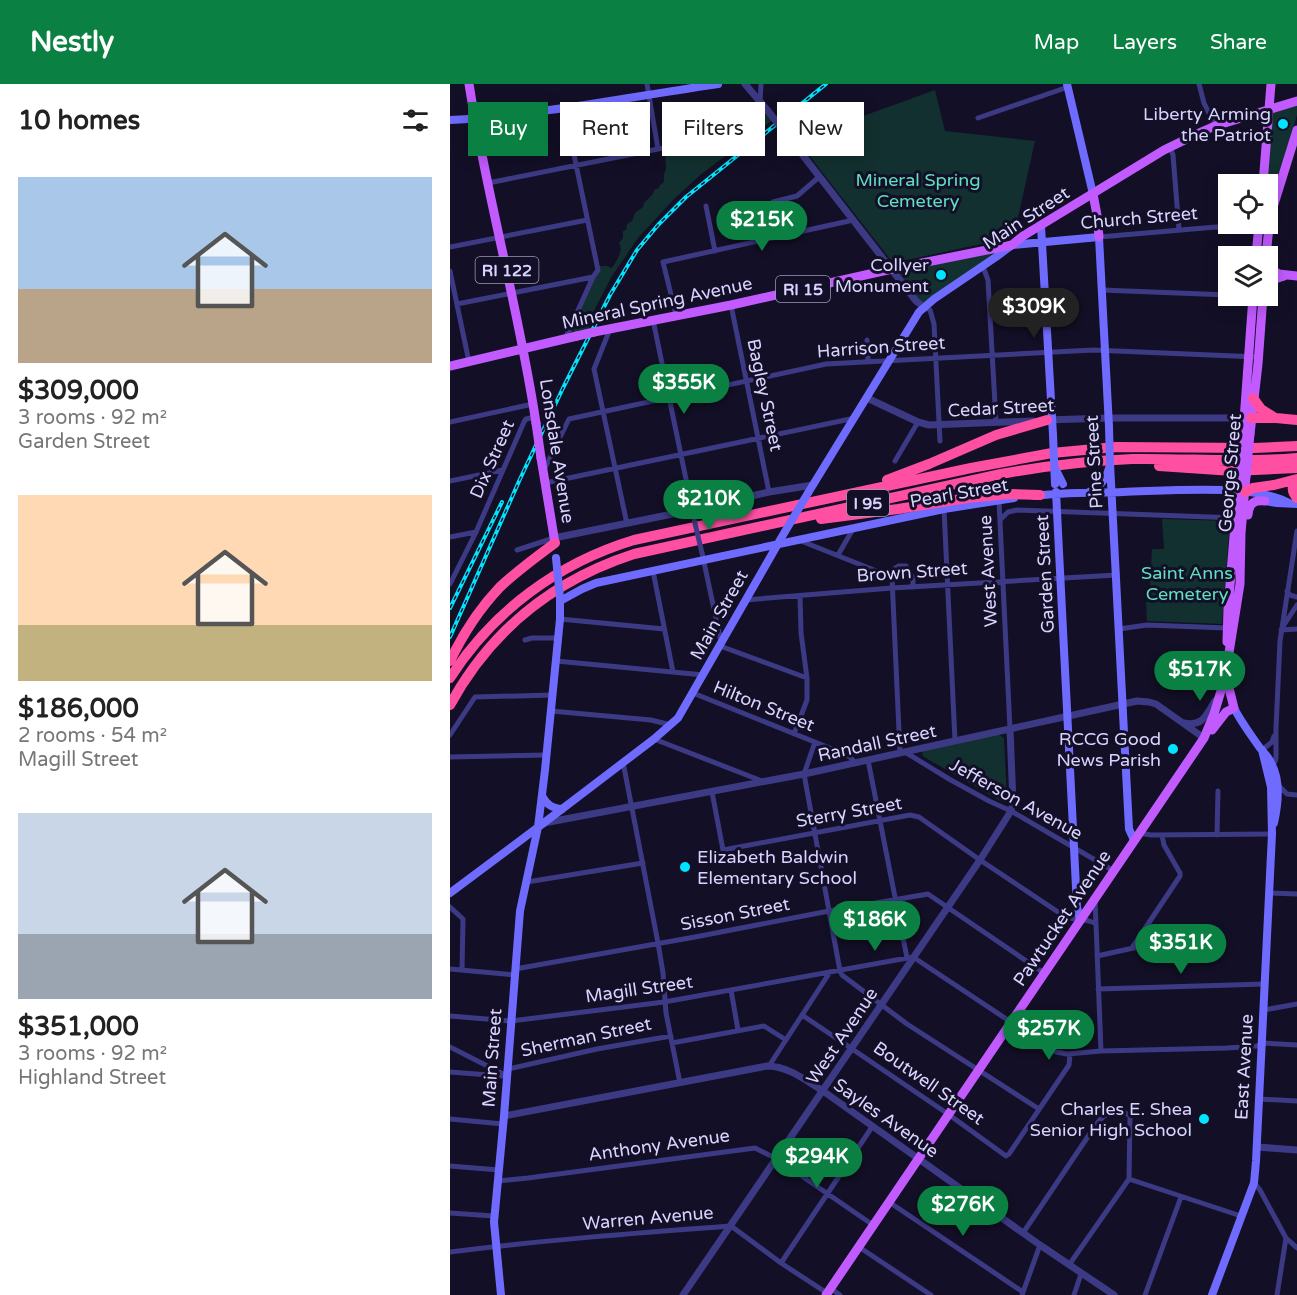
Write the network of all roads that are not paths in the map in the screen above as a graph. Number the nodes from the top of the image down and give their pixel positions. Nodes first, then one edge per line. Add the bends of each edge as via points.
1 (469, 84) edge
2 (647, 84) edge
3 (718, 84) edge
4 (745, 84) edge
5 (761, 84) edge
6 (1199, 84) edge
7 (1271, 84) edge
8 (1067, 86) edge
9 (649, 94) junction
10 (1297, 101) edge
11 (472, 102) edge
12 (597, 102) edge
13 (760, 102) joint
14 (765, 108) edge
15 (1269, 110) junction
16 (978, 118) dead end
17 (468, 119) edge
18 (450, 120) edge
19 (1215, 126) junction
20 (1297, 130) edge
21 (1170, 147) junction
22 (662, 148) edge
23 (658, 149) junction
24 (482, 156) edge
25 (575, 156) edge
26 (577, 165) junction
27 (1264, 174) edge
28 (819, 177) junction
29 (488, 183) junction
30 (1278, 191) edge
31 (1093, 194) junction
32 (773, 202) dead end
33 (706, 206) dead end
34 (853, 219) junction
35 (587, 220) junction
36 (1041, 226) junction
37 (1218, 227) edge
38 (1179, 230) junction
39 (1099, 237) junction
40 (500, 238) junction
41 (1042, 241) junction
42 (1012, 245) junction
43 (450, 247) edge
44 (715, 251) junction
45 (983, 267) junction
46 (892, 269) junction
47 (450, 271) edge
48 (592, 277) junction
49 (1102, 290) junction
50 (512, 293) junction
51 (1218, 295) edge
52 (457, 304) junction
53 (731, 305) junction
54 (1256, 306) edge
55 (924, 307) junction
56 (676, 315) junction
57 (653, 320) junction
58 (610, 329) junction
59 (565, 339) junction
60 (867, 340) dead end
61 (524, 349) junction
62 (1105, 350) junction
63 (1048, 352) junction
64 (992, 355) junction
65 (936, 357) junction
66 (1253, 357) junction
67 (890, 360) junction
68 (868, 361) junction
69 (469, 362) junction
70 (450, 366) edge
71 (746, 381) junction
72 (669, 397) junction
73 (867, 398) junction
74 (1253, 398) junction
75 (533, 404) junction
76 (602, 411) junction
77 (855, 418) junction
78 (1108, 418) junction
79 (1247, 418) junction
80 (1275, 418) junction
81 (536, 420) junction
82 (1049, 420) junction
83 (1297, 420) edge
84 (450, 422) edge
85 (918, 422) junction
86 (996, 422) junction
87 (939, 426) junction
88 (758, 437) junction
89 (940, 441) dead end
90 (1297, 446) edge
91 (680, 454) junction
92 (1297, 458) edge
93 (1133, 459) junction
94 (895, 461) dead end
95 (615, 467) junction
96 (1297, 468) edge
97 (503, 470) junction
98 (543, 472) junction
99 (1108, 480) junction
100 (1297, 480) edge
101 (450, 481) edge
102 (545, 483) junction
103 (1059, 484) junction
104 (813, 485) junction
105 (769, 492) junction
106 (1241, 492) junction
107 (1112, 493) junction
108 (848, 494) junction
109 (1056, 494) junction
110 (1084, 494) junction
111 (1040, 495) junction
112 (999, 501) junction
113 (1265, 501) junction
114 (1294, 502) edge
115 (944, 509) junction
116 (1057, 511) junction
117 (693, 512) junction
118 (1113, 514) junction
119 (1239, 518) junction
120 (1000, 520) junction
121 (627, 524) junction
122 (853, 529) junction
123 (743, 530) junction
124 (1297, 531) edge
125 (476, 532) junction
126 (450, 537) edge
127 (799, 540) junction
128 (554, 541) junction
129 (779, 542) junction
130 (517, 550) dead end
131 (837, 555) junction
132 (702, 556) junction
133 (653, 571) junction
134 (1241, 571) junction
135 (1117, 575) junction
136 (891, 577) junction
137 (1060, 578) junction
138 (1004, 582) junction
139 (450, 584) edge
140 (947, 585) junction
141 (913, 587) junction
142 (892, 588) junction
143 (1287, 591) junction
144 (800, 596) junction
145 (1297, 597) edge
146 (560, 600) junction
147 (745, 600) junction
148 (1297, 604) edge
149 (560, 619) junction
150 (1227, 628) junction
151 (1297, 628) edge
152 (664, 629) junction
153 (718, 629) junction
154 (1119, 629) junction
155 (1281, 630) junction
156 (727, 633) junction
157 (558, 638) junction
158 (525, 640) dead end
159 (721, 645) junction
160 (1228, 653) junction
161 (450, 661) edge
162 (556, 661) junction
163 (1227, 671) junction
164 (673, 672) junction
165 (704, 675) junction
166 (450, 678) edge
167 (807, 678) junction
168 (1221, 691) junction
169 (693, 693) junction
170 (553, 694) junction
171 (1123, 704) junction
172 (450, 705) edge
173 (1234, 708) junction
174 (551, 711) junction
175 (1066, 716) junction
176 (1180, 722) junction
177 (671, 724) junction
178 (1276, 728) junction
179 (1010, 729) junction
180 (794, 734) junction
181 (450, 735) edge
182 (1204, 738) junction
183 (654, 739) junction
184 (955, 741) junction
185 (814, 742) junction
186 (1262, 750) junction
187 (903, 753) junction
188 (547, 755) junction
189 (450, 757) edge
190 (867, 760) junction
191 (623, 762) junction
192 (855, 763) junction
193 (1269, 765) junction
194 (804, 774) junction
195 (764, 782) junction
196 (1274, 782) junction
197 (1218, 791) dead end
198 (712, 792) junction
199 (542, 795) junction
200 (1297, 795) edge
201 (633, 807) junction
202 (562, 809) junction
203 (1011, 811) junction
204 (879, 820) junction
205 (541, 825) junction
206 (815, 833) junction
207 (1272, 834) junction
208 (1162, 835) junction
209 (1217, 835) junction
210 (1137, 837) junction
211 (518, 843) junction
212 (534, 844) junction
213 (1074, 848) junction
214 (980, 860) junction
215 (643, 863) junction
216 (1114, 871) junction
217 (526, 882) junction
218 (450, 893) edge
219 (1268, 893) junction
220 (1297, 894) edge
221 (896, 899) junction
222 (1094, 899) junction
223 (450, 907) edge
224 (947, 907) junction
225 (829, 911) junction
226 (1080, 920) junction
227 (1096, 924) junction
228 (1206, 932) dead end
229 (658, 943) junction
230 (1132, 948) junction
231 (1097, 956) junction
232 (910, 957) junction
233 (450, 969) edge
234 (462, 970) junction
235 (840, 970) junction
236 (515, 972) junction
237 (830, 972) junction
238 (1044, 973) junction
239 (1265, 984) junction
240 (1098, 989) junction
241 (731, 990) junction
242 (666, 1002) junction
243 (1297, 1004) edge
244 (881, 1005) junction
245 (1264, 1010) junction
246 (802, 1015) junction
247 (450, 1016) edge
248 (511, 1021) junction
249 (1011, 1022) junction
250 (738, 1030) junction
251 (671, 1036) junction
252 (786, 1040) junction
253 (672, 1043) junction
254 (1263, 1044) junction
255 (1297, 1045) edge
256 (450, 1047) edge
257 (852, 1048) junction
258 (1101, 1051) junction
259 (1070, 1053) junction
260 (769, 1066) junction
261 (978, 1070) junction
262 (450, 1072) edge
263 (507, 1072) junction
264 (680, 1083) junction
265 (823, 1091) junction
266 (1259, 1099) junction
267 (1297, 1101) edge
268 (1039, 1109) junction
269 (948, 1114) junction
270 (450, 1119) edge
271 (504, 1120) junction
272 (872, 1127) junction
273 (1257, 1147) junction
274 (1297, 1150) edge
275 (918, 1158) junction
276 (777, 1159) junction
277 (450, 1166) edge
278 (499, 1170) junction
279 (1129, 1179) junction
280 (498, 1181) junction
281 (1254, 1183) junction
282 (827, 1195) junction
283 (1181, 1197) junction
284 (889, 1202) junction
285 (450, 1213) edge
286 (495, 1216) junction
287 (1241, 1216) junction
288 (873, 1225) junction
289 (731, 1226) junction
290 (1023, 1233) junction
291 (1286, 1238) junction
292 (1040, 1245) junction
293 (495, 1246) junction
294 (859, 1246) junction
295 (1297, 1248) edge
296 (450, 1252) edge
297 (782, 1263) junction
298 (1070, 1265) junction
299 (1082, 1274) junction
300 (828, 1292) edge
301 (1023, 1293) edge
302 (501, 1295) edge
303 (683, 1295) edge
304 (840, 1295) edge
305 (931, 1295) edge
306 (1074, 1295) edge
307 (1114, 1295) edge
308 (1145, 1295) edge
309 (1212, 1295) edge
310 (1277, 1295) edge

1 - 11 main road, Lonsdale Avenue / RI 122
2 - 9 street
3 - 9 main road
4 - 13 street
5 - 13 street
6 - 19 street
7 - 15 main road
8 - 16 street
8 - 31 main road, Pine Street
9 - 12 main road
9 - 23 street
10 - 15 main road, Main Street
14 - 28 street, bridge
15 - 19 main road, Main Street
15 - 27 main road
17 - 18 main road
19 - 21 main road, Main Street
20 - 30 main road
21 - 31 main road, Main Street
21 - 38 street
22 - 23 street
23 - 26 street
24 - 29 main road, Lonsdale Avenue / RI 122
25 - 26 street
26 - 29 street
26 - 35 street
28 - 32 street via 797,196
28 - 34 street
29 - 40 main road, Lonsdale Avenue / RI 122
31 - 36 main road, Main Street / RI 15
31 - 39 main road, Pine Street
33 - 44 street
34 - 44 street
34 - 46 street
35 - 40 street
35 - 48 street via 598,270
36 - 41 main road
36 - 42 main road, Main Street / RI 15
37 - 38 street, Church Street
38 - 39 street, Church Street
39 - 41 main road, Church Street / RI 15
39 - 49 main road, Pine Street
40 - 43 street
40 - 50 main road, Lonsdale Avenue / RI 122
41 - 42 main road, Church Street / RI 15
41 - 63 main road
42 - 45 main road, Main Street
42 - 46 main road, Mineral Spring Avenue / RI 15
44 - 56 street via 663,262
45 - 55 main road, Main Street
45 - 64 street via 988,280
46 - 53 main road, Mineral Spring Avenue / RI 15
46 - 55 street
47 - 52 street
48 - 50 street
48 - 59 street
49 - 51 street
49 - 62 main road, Pine Street
50 - 52 street
50 - 61 main road, Lonsdale Avenue / RI 122
52 - 69 street
53 - 56 main road, Mineral Spring Avenue / RI 15
53 - 71 street, Bagley Street
54 - 66 main road, George Street
55 - 65 street via 934,320
55 - 67 main road, Main Street
56 - 57 main road, Mineral Spring Avenue / RI 15
57 - 58 main road, Mineral Spring Avenue / RI 15
57 - 72 street
58 - 59 main road, Mineral Spring Avenue / RI 15, bridge
58 - 76 street via 594,369
59 - 61 main road, Mineral Spring Avenue / RI 15
60 - 68 street
61 - 69 main road, Mineral Spring Avenue / RI 15
61 - 75 main road, Lonsdale Avenue / RI 122
62 - 63 street, Harrison Street
62 - 66 street, Harrison Street
62 - 78 main road, Pine Street
63 - 64 street, Harrison Street
63 - 82 main road
64 - 65 street, Harrison Street
64 - 86 street
65 - 67 street, Harrison Street
65 - 87 street
66 - 74 main road, George Street
66 - 79 main road, George Street
67 - 68 street, Harrison Street
67 - 73 main road, Main Street
68 - 71 street, Harrison Street via 826,364
69 - 70 main road, Mineral Spring Avenue / RI 15
71 - 72 street, Harrison Street
71 - 88 street, Bagley Street
72 - 76 street, Harrison Street
72 - 91 street
73 - 77 main road, Main Street
73 - 85 street, Cedar Street
74 - 79 main road, George Street
74 - 80 highway
75 - 81 main road, Lonsdale Avenue / RI 122
75 - 84 street
76 - 95 street
76 - 98 street, Harrison Street via 569,419
77 - 88 street
77 - 104 main road, Main Street
78 - 79 street, Cedar Street
78 - 82 street, Cedar Street
78 - 99 main road, Pine Street, bridge
79 - 80 highway
79 - 106 main road, George Street, bridge
80 - 83 highway
81 - 97 street, Dix Street via 524,422
81 - 98 main road, Lonsdale Avenue / RI 122, bridge
82 - 86 street, Cedar Street
82 - 103 main road, Garden Street, bridge
82 - 108 highway via 996,435
85 - 87 street, Cedar Street
85 - 94 street
86 - 87 street, Cedar Street
87 - 89 street
88 - 91 street
88 - 105 street, Bagley Street
90 - 108 highway, I 95 via 1070,450
91 - 95 street
91 - 117 street
92 - 93 highway, I 95
93 - 96 highway via 1154,466 1224,470
93 - 123 highway, I 95 via 1022,470
95 - 102 street
95 - 121 street
97 - 101 street
97 - 125 street, Dix Street
98 - 102 main road, Lonsdale Avenue / RI 122
99 - 107 main road, Pine Street
99 - 110 main road
100 - 106 highway
100 - 114 highway via 1292,489
102 - 128 main road, Lonsdale Avenue / RI 122
103 - 109 main road, Garden Street
103 - 110 main road
104 - 105 street
104 - 129 main road, Main Street, bridge
105 - 117 street
106 - 107 main road, Pearl Street
106 - 113 main road
106 - 114 main road
106 - 119 main road, George Street
107 - 110 main road, Pearl Street
107 - 118 main road, Pine Street
108 - 166 highway, I 95 via 643,537 590,556 559,572 505,612
109 - 110 main road, Pearl Street
109 - 111 main road, Pearl Street
109 - 116 main road, Garden Street
111 - 112 main road, Pearl Street
111 - 123 highway via 979,496
112 - 115 main road, Pearl Street
112 - 120 street, West Avenue
113 - 114 main road
113 - 134 main road via 1255,501 1249,507
115 - 122 main road, Pearl Street
115 - 140 street
116 - 118 street
116 - 120 street via 1011,511
116 - 137 main road, Garden Street
117 - 121 street
117 - 132 street, bridge
118 - 119 street
118 - 135 main road, Pine Street
119 - 134 main road, George Street
119 - 150 main road, George Street
120 - 138 street, West Avenue
121 - 128 street
122 - 127 main road, Pearl Street
122 - 131 street
123 - 172 highway, I 95 via 634,554 567,583 502,634
124 - 143 street, East Avenue
125 - 126 street
125 - 139 street, Dix Street
127 - 129 main road, Pearl Street
127 - 131 street
128 - 130 street
128 - 146 main road, Lonsdale Avenue / RI 122, bridge
128 - 161 highway via 493,595
129 - 132 main road, Pearl Street
129 - 147 main road, Main Street
131 - 136 street
132 - 133 main road, Pearl Street
132 - 153 street
133 - 146 main road, Pearl Street via 596,584
133 - 152 street
134 - 160 main road, George Street
135 - 137 street, Brown Street
135 - 154 main road, Pine Street
136 - 141 street via 894,569 906,566
136 - 142 street
137 - 138 street, Brown Street
137 - 175 main road, Garden Street
138 - 140 street, Brown Street
138 - 179 street, West Avenue
140 - 141 street, Brown Street
140 - 184 street
141 - 142 street, Brown Street
142 - 144 street, Brown Street
142 - 187 street
143 - 145 street
143 - 155 street, East Avenue
144 - 147 street, Brown Street
144 - 167 street
146 - 149 main road, Lonsdale Avenue / RI 122
147 - 156 main road, Main Street
148 - 155 street
149 - 152 street
149 - 157 main road, Lonsdale Avenue / RI 122
150 - 154 street via 1147,625
150 - 160 main road, George Street
151 - 155 street
152 - 164 street
153 - 156 street
153 - 159 street
154 - 171 main road, Pine Street
155 - 178 street, East Avenue
156 - 159 main road, Main Street
157 - 158 street
157 - 162 main road, Lonsdale Avenue / RI 122
159 - 165 main road, Main Street
159 - 167 street
160 - 163 main road, George Street
162 - 164 street
162 - 170 main road, Lonsdale Avenue / RI 122
163 - 168 main road, Pawtucket Avenue
163 - 173 main road, George Street
164 - 165 street
165 - 169 main road, Main Street
167 - 180 street via 807,700
168 - 176 street via 1200,722
168 - 182 main road, Pawtucket Avenue
169 - 177 main road, Main Street
169 - 180 street, Hilton Street
170 - 174 main road, Lonsdale Avenue / RI 122
170 - 181 street via 475,697
171 - 175 street, Randall Street
171 - 176 street, Randall Street via 1152,703
171 - 210 main road, Pine Street via 1129,829
173 - 182 main road, Pawtucket Avenue
173 - 186 main road, George Street
174 - 177 street
174 - 188 main road, Lonsdale Avenue / RI 122
175 - 179 street, Randall Street
175 - 213 main road, Garden Street
176 - 182 street, Randall Street
177 - 183 main road, Main Street
178 - 186 street, East Avenue via 1272,742
178 - 193 street, East Avenue via 1276,758
179 - 184 street, Randall Street
179 - 203 street, West Avenue
180 - 185 street, Hilton Street
182 - 210 main road, Pawtucket Avenue
183 - 191 main road, Main Street
183 - 195 street
184 - 187 street, Randall Street
185 - 192 street, Hilton Street via 847,755
185 - 194 street
186 - 193 main road, George Street
187 - 190 street, Randall Street
187 - 203 street, Jefferson Avenue
188 - 189 street
188 - 199 main road, Lonsdale Avenue / RI 122
190 - 192 street, Randall Street
190 - 204 street
191 - 201 street
191 - 202 main road, Main Street
192 - 194 street, Randall Street
193 - 196 main road, East Avenue
194 - 195 street, Randall Street
194 - 206 street
195 - 198 street, Randall Street
196 - 200 street via 1284,792
196 - 207 main road, East Avenue
197 - 209 street
198 - 201 street, Randall Street
198 - 206 street, Sterry Street via 723,850
199 - 202 main road via 552,808
199 - 205 main road, Lonsdale Avenue / RI 122
201 - 205 street, Randall Street
201 - 215 street
202 - 205 main road, Main Street
203 - 213 street, Jefferson Avenue
203 - 214 street, West Avenue
204 - 206 street, Sterry Street
204 - 214 street, Sterry Street via 919,817
204 - 221 street
205 - 211 main road
205 - 212 main road, Main Street / RI 122
206 - 225 street
207 - 209 street
207 - 219 main road, East Avenue
208 - 209 street
208 - 210 street
208 - 230 street via 1180,876
210 - 216 main road, Pawtucket Avenue
211 - 212 main road
211 - 218 main road
212 - 217 main road, Main Street / RI 122
213 - 216 street, Jefferson Avenue
213 - 226 main road, Garden Street
214 - 224 street, West Avenue
214 - 226 street, Sterry Street via 1067,918
215 - 217 street
215 - 229 street
216 - 222 main road, Pawtucket Avenue
217 - 236 main road, Main Street / RI 122
219 - 220 street
219 - 239 main road, East Avenue
221 - 224 street, Sisson Street via 928,894
221 - 225 street, Sisson Street
221 - 232 street
222 - 226 main road, Pawtucket Avenue
222 - 227 street
223 - 234 street via 464,919
224 - 232 street, West Avenue
224 - 238 street, Sisson Street
225 - 229 street, Sisson Street
225 - 235 street
226 - 227 street, Sterry Street
226 - 238 main road, Pawtucket Avenue
227 - 231 street
228 - 230 street
229 - 236 street, Sisson Street
229 - 242 street
230 - 231 street
231 - 240 street
232 - 235 street
232 - 244 street, West Avenue
232 - 249 street
233 - 234 street, Sisson Street
234 - 236 street, Sisson Street
235 - 237 street, Magill Street
235 - 244 street
236 - 248 main road, Main Street / RI 122
237 - 241 street, Magill Street
237 - 246 street
238 - 249 main road, Pawtucket Avenue
239 - 240 street
239 - 245 main road, East Avenue
240 - 258 street
241 - 242 street, Magill Street
241 - 250 street
242 - 248 street, Magill Street
242 - 251 street
243 - 245 street
244 - 257 street, West Avenue
244 - 261 street
245 - 254 main road, East Avenue
246 - 252 street
246 - 257 street, Boutwell Street
247 - 248 street, Magill Street
248 - 263 main road, Main Street / RI 122
249 - 259 street via 1056,1052
249 - 261 main road, Pawtucket Avenue
250 - 252 street, Sherman Street via 764,1026
250 - 253 street, Sherman Street
251 - 253 street
251 - 263 street, Sherman Street via 597,1049
252 - 260 street
253 - 264 street
254 - 255 street
254 - 258 street
254 - 266 main road, East Avenue
256 - 263 street, Sherman Street
257 - 265 street, West Avenue
257 - 269 street, Boutwell Street
258 - 259 street
259 - 268 street via 1069,1065
260 - 264 street, Sayles Avenue
260 - 265 street, Sayles Avenue via 790,1071
261 - 268 street
261 - 269 main road, Pawtucket Avenue
262 - 263 street
263 - 271 main road, Main Street / RI 122
264 - 271 street, Sayles Avenue
265 - 272 street, Sayles Avenue
265 - 276 street, West Avenue
266 - 267 street
266 - 273 main road, East Avenue
268 - 269 street, Boutwell Street via 1006,1156
269 - 275 main road, Pawtucket Avenue
270 - 271 street
271 - 278 main road, Main Street / RI 122
272 - 275 street, Sayles Avenue
272 - 282 street
273 - 274 street
273 - 281 main road, East Avenue
275 - 284 main road, Pawtucket Avenue
275 - 290 street, Sayles Avenue
276 - 280 street, Anthony Avenue via 755,1148
276 - 282 street, Anthony Avenue
276 - 289 street, West Avenue
277 - 278 street
278 - 280 main road, Main Street / RI 122
279 - 283 street
279 - 290 street via 1131,1116 1119,1111 1108,1113 1101,1117
279 - 298 street
280 - 286 main road, Main Street / RI 122
281 - 287 main road, East Avenue
281 - 291 street
282 - 288 street, Anthony Avenue
282 - 297 street
283 - 287 street
283 - 308 street
284 - 288 main road, Pawtucket Avenue
284 - 301 street
285 - 286 street
286 - 293 main road, Main Street / RI 122
287 - 309 main road, East Avenue
288 - 294 main road, Pawtucket Avenue
289 - 293 street, Warren Avenue
289 - 297 street, Warren Avenue
289 - 303 street, West Avenue
290 - 292 street, Sayles Avenue
291 - 295 street
291 - 310 street
292 - 298 street, Sayles Avenue
292 - 301 street
293 - 296 street, Warren Avenue
293 - 302 main road, Main Street / RI 122
294 - 300 main road, Pawtucket Avenue
294 - 305 street
297 - 300 street, Warren Avenue
298 - 299 street, Sayles Avenue
299 - 306 street
299 - 307 street, Sayles Avenue
300 - 304 street, Warren Avenue

